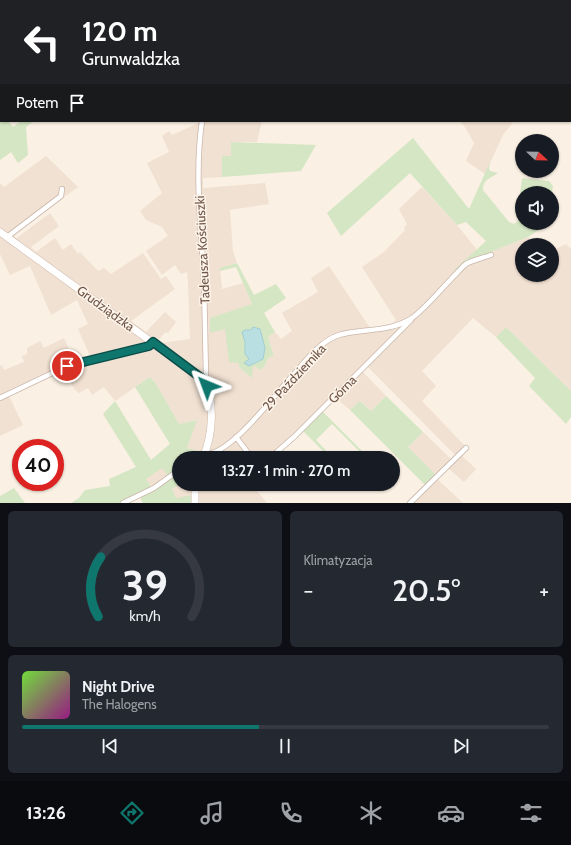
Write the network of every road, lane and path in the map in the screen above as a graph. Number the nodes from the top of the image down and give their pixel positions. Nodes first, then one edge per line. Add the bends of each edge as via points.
1 (202, 122) edge
2 (62, 189) dead end
3 (0, 232) edge
4 (7, 237) junction
5 (491, 255) dead end
6 (411, 318) junction
7 (153, 342) junction
8 (204, 380) junction
9 (0, 398) edge
10 (236, 437) junction
11 (466, 448) dead end
12 (205, 451) edge
13 (217, 451) edge
14 (247, 451) edge
15 (278, 451) edge
16 (172, 475) edge
17 (195, 491) edge
18 (123, 503) edge
19 (194, 503) edge
20 (410, 503) edge

1 - 8 street, Tadeusza Kościuszki via 198,161 205,303
2 - 4 street via 61,196
3 - 4 street, Grudziądzka
4 - 7 street, Grudziądzka
5 - 6 street, 29 Października via 465,264
6 - 10 street, 29 Października via 392,328 352,332 326,342 275,394 251,425
6 - 15 street, Górna via 402,330
7 - 8 street, Grudziądzka
7 - 9 street via 149,346 67,366
8 - 12 street via 212,414 211,432
10 - 13 street, 29 Października
10 - 14 street
11 - 20 street
16 - 18 street via 154,488
17 - 19 street

